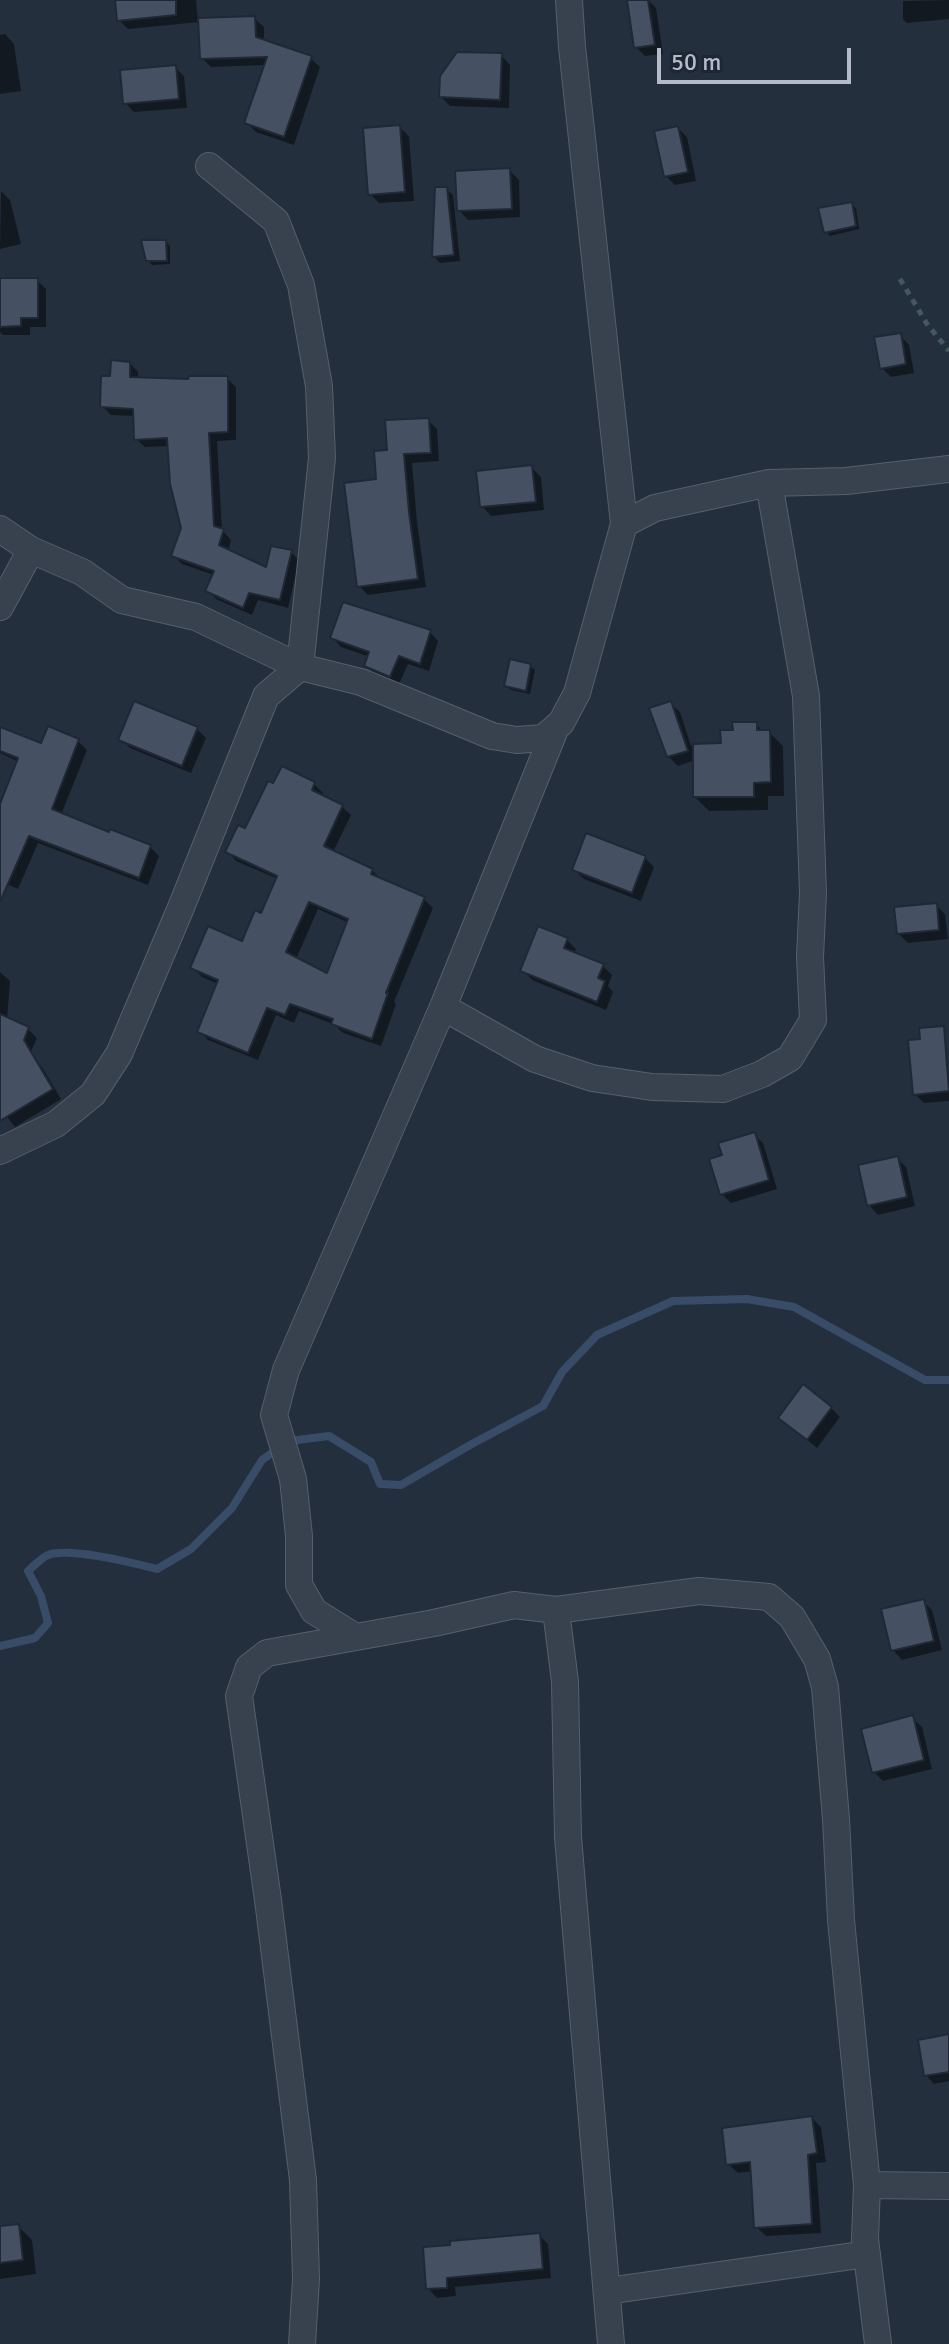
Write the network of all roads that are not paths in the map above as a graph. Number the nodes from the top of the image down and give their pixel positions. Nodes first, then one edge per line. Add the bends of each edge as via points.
1 (569, 0) edge
2 (209, 166) dead end
3 (949, 469) edge
4 (769, 483) junction
5 (624, 524) junction
6 (0, 529) edge
7 (31, 550) junction
8 (0, 607) edge
9 (300, 667) junction
10 (556, 727) junction
11 (443, 1007) junction
12 (0, 1151) edge
13 (556, 1610) junction
14 (354, 1636) junction
15 (867, 2185) junction
16 (949, 2186) edge
17 (867, 2254) junction
18 (607, 2291) junction
19 (302, 2344) edge
20 (611, 2344) edge
21 (878, 2344) edge

1 - 5 street
2 - 9 street via 276,221 301,285 319,386 322,458
3 - 4 street
4 - 5 street via 655,508
4 - 11 street via 806,696 813,1020 790,1058 723,1089 652,1087 592,1078 535,1059
5 - 10 street via 577,693
6 - 7 street
7 - 8 street
7 - 9 street via 82,572 122,600 196,617
9 - 10 street via 361,682 492,736 543,738
9 - 12 street via 266,696 119,1054 93,1094 56,1124
10 - 11 street
11 - 14 street via 286,1370 274,1415 293,1479 299,1585 314,1611
13 - 14 street via 514,1605
13 - 15 street via 699,1591 769,1597 792,1617 817,1659 825,1687
13 - 18 street via 565,1682 568,1837
14 - 19 street via 267,1653 249,1667 239,1696 303,2180
15 - 16 street
15 - 17 street
17 - 18 street
17 - 21 street
18 - 20 street

